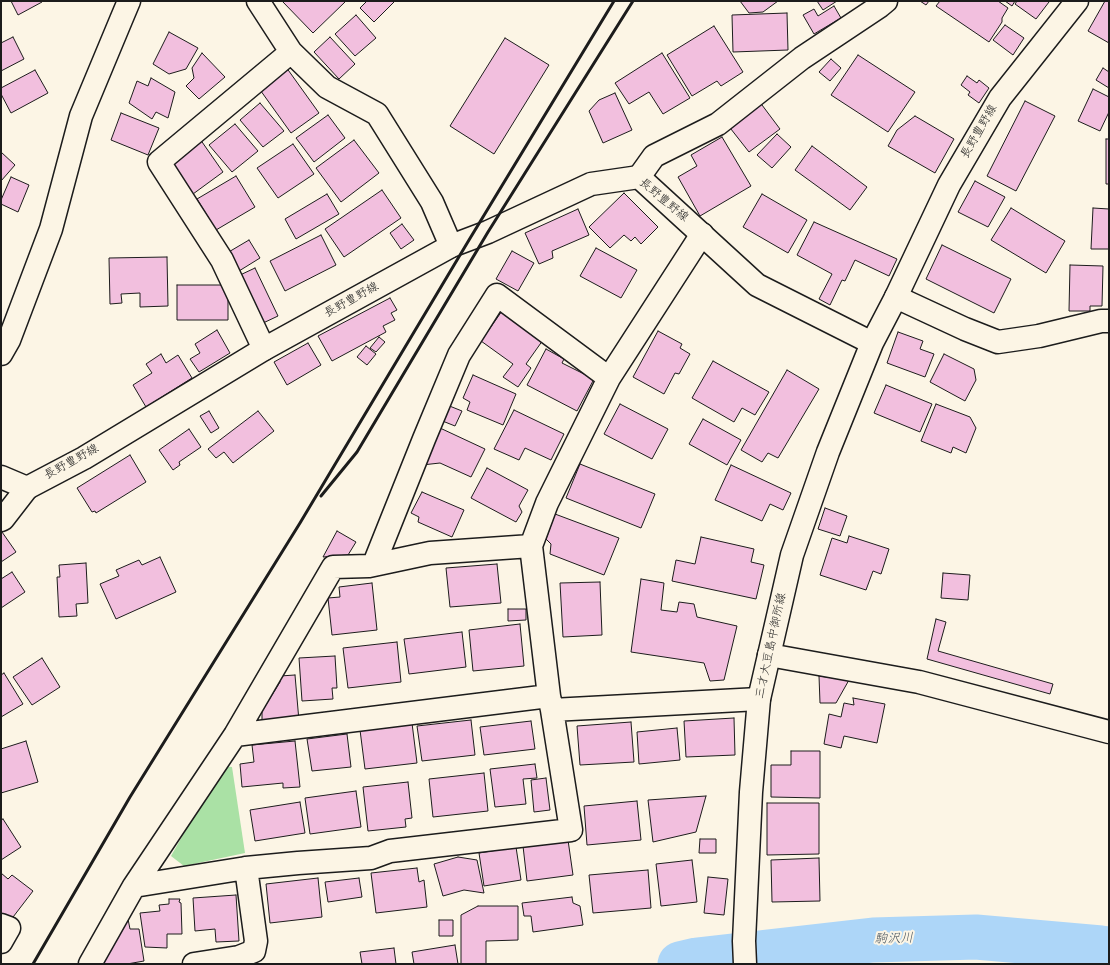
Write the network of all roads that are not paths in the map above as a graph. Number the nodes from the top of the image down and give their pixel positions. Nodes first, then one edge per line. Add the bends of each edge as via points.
1 (129, 1) edge
2 (258, 1) edge
3 (886, 1) edge
4 (1076, 1) edge
5 (291, 52) junction
6 (639, 177) junction
7 (702, 234) junction
8 (451, 246) junction
9 (896, 297) junction
10 (1109, 321) edge
11 (872, 343) junction
12 (264, 349) junction
13 (1, 354) edge
14 (610, 378) junction
15 (1, 477) edge
16 (27, 488) junction
17 (1, 520) edge
18 (532, 546) junction
19 (374, 564) junction
20 (769, 655) junction
21 (759, 699) junction
22 (551, 703) junction
23 (1109, 732) edge
24 (234, 735) junction
25 (246, 868) junction
26 (134, 886) junction
27 (1, 925) edge
28 (1, 942) edge
29 (90, 964) edge
30 (194, 964) edge
31 (745, 964) edge

1 - 13 street via 81,116 51,229 9,340
2 - 5 street
3 - 6 street via 802,58 718,124 654,156
4 - 9 street, 長野豊野線 via 1000,98 949,185
5 - 8 street via 327,87 377,114 432,202
5 - 12 street via 159,162 222,260
6 - 7 street, 長野豊野線
6 - 8 street, 長野豊野線 via 591,184 488,232
7 - 11 street, 長野豊野線 via 757,285
7 - 14 street
8 - 12 street, 長野豊野線
9 - 10 street via 998,342
9 - 11 street, 長野豊野線
11 - 20 street, 三才大豆島中御所線 via 828,452 792,555
12 - 16 street, 長野豊野線 via 84,458
14 - 18 street via 547,503
14 - 19 street via 497,295 460,355
15 - 16 street
16 - 17 street
18 - 19 street via 430,553
18 - 22 street
19 - 24 street via 333,567
20 - 21 street, 三才大豆島中御所線
20 - 23 street via 919,682
21 - 22 street
21 - 31 street, 三才大豆島中御所線 via 751,792
22 - 24 street
22 - 25 street via 571,830 390,851 371,858
24 - 26 street
25 - 26 street
25 - 30 street via 256,941 254,951 239,957
26 - 29 street
27 - 28 street via 9,928

